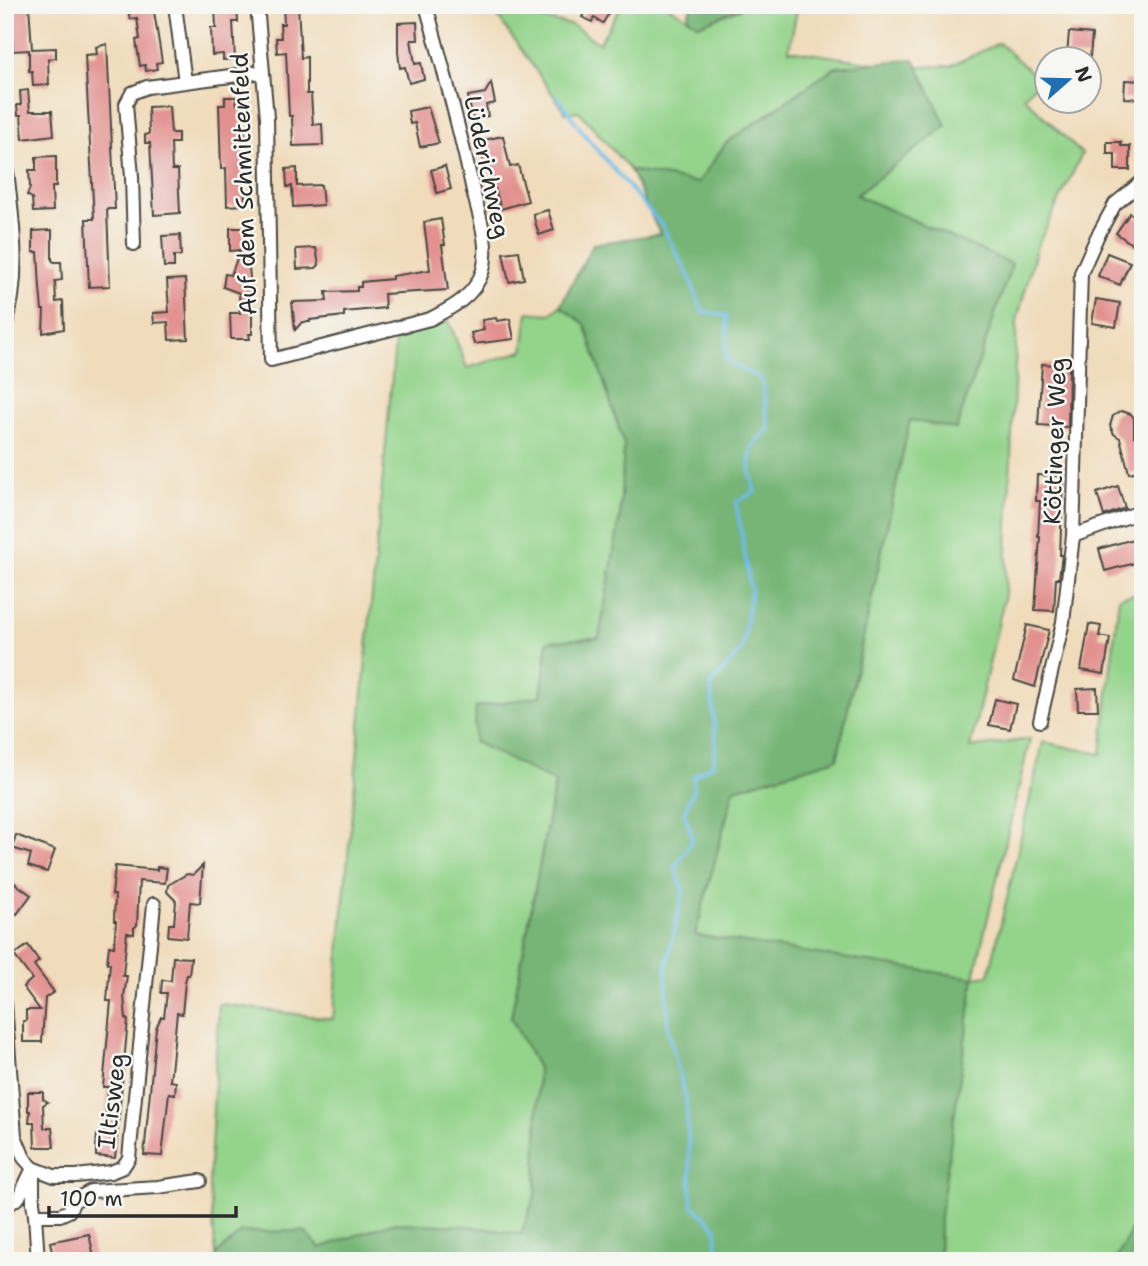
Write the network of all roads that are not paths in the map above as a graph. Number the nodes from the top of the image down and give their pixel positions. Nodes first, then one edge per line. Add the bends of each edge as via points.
1 (175, 5) edge
2 (257, 5) edge
3 (426, 5) edge
4 (261, 72) junction
5 (186, 82) junction
6 (5, 153) edge
7 (1143, 180) edge
8 (134, 244) dead end
9 (5, 328) edge
10 (271, 360) joint
11 (1143, 511) edge
12 (1073, 536) junction
13 (1040, 721) dead end
14 (154, 904) dead end
15 (5, 1003) edge
16 (33, 1168) junction
17 (200, 1181) dead end
18 (5, 1207) edge
19 (35, 1215) junction
20 (38, 1261) edge

1 - 5 street
2 - 4 street, Auf dem Schmittenfeld
3 - 10 street, Lüderichweg via 460,126 484,239 483,269 473,291 429,319
4 - 5 street
4 - 10 street, Auf dem Schmittenfeld via 267,118
5 - 8 street via 146,87 132,93 126,104
6 - 9 street via 15,269
7 - 12 street, Köttinger Weg via 1115,204 1081,273
11 - 12 street
12 - 13 street, Köttinger Weg via 1063,622
14 - 16 street, Iltisweg via 129,1158 111,1172 54,1176
15 - 16 street via 15,1136
16 - 18 street via 19,1197
16 - 19 street
17 - 19 street via 91,1191 60,1215
19 - 20 street

